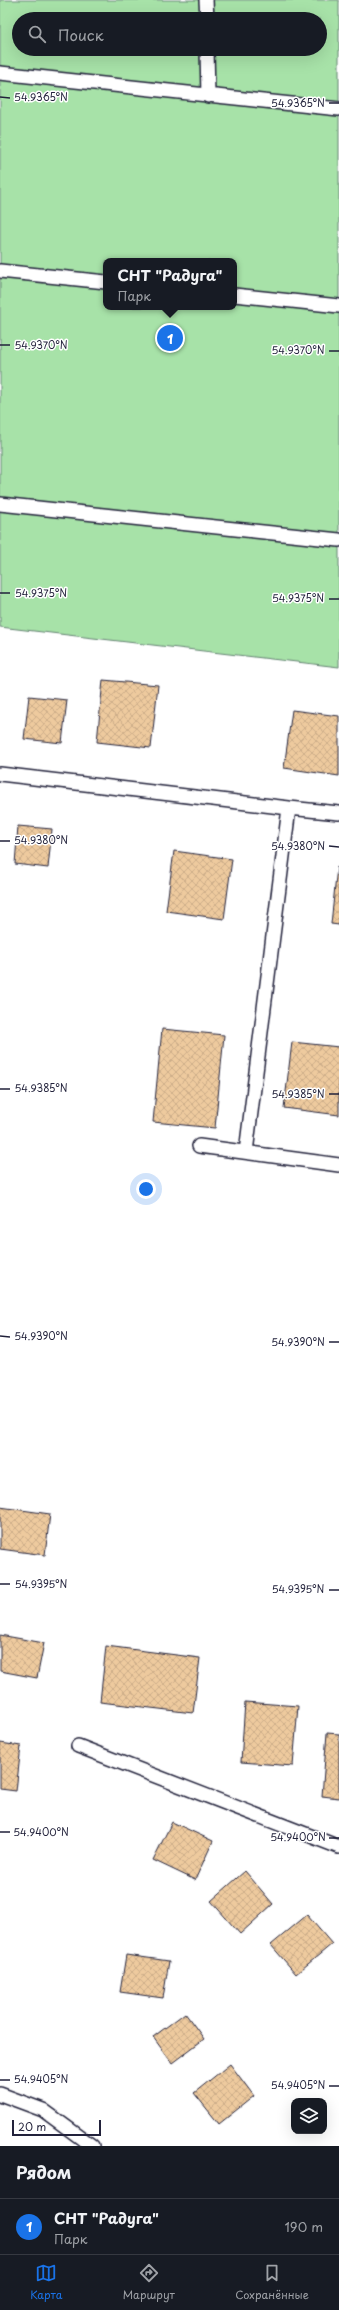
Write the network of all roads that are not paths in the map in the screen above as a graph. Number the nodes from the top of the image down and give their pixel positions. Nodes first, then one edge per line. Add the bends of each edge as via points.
1 (206, 0) edge
2 (207, 12) edge
3 (207, 56) edge
4 (0, 74) edge
5 (208, 96) junction
6 (339, 110) edge
7 (0, 271) edge
8 (103, 282) edge
9 (237, 295) edge
10 (339, 306) edge
11 (0, 504) edge
12 (339, 540) edge
13 (0, 774) edge
14 (289, 808) junction
15 (339, 813) edge
16 (199, 1146) dead end
17 (246, 1152) junction
18 (339, 1165) edge
19 (78, 1746) dead end
20 (339, 1847) edge
21 (0, 2094) edge
22 (92, 2146) edge

1 - 2 lane
3 - 5 lane
4 - 5 lane
5 - 6 lane
7 - 8 lane
9 - 10 lane
11 - 12 lane
13 - 14 lane
14 - 15 lane
14 - 17 lane
16 - 17 lane
17 - 18 lane
19 - 20 lane
21 - 22 lane via 43,2110

